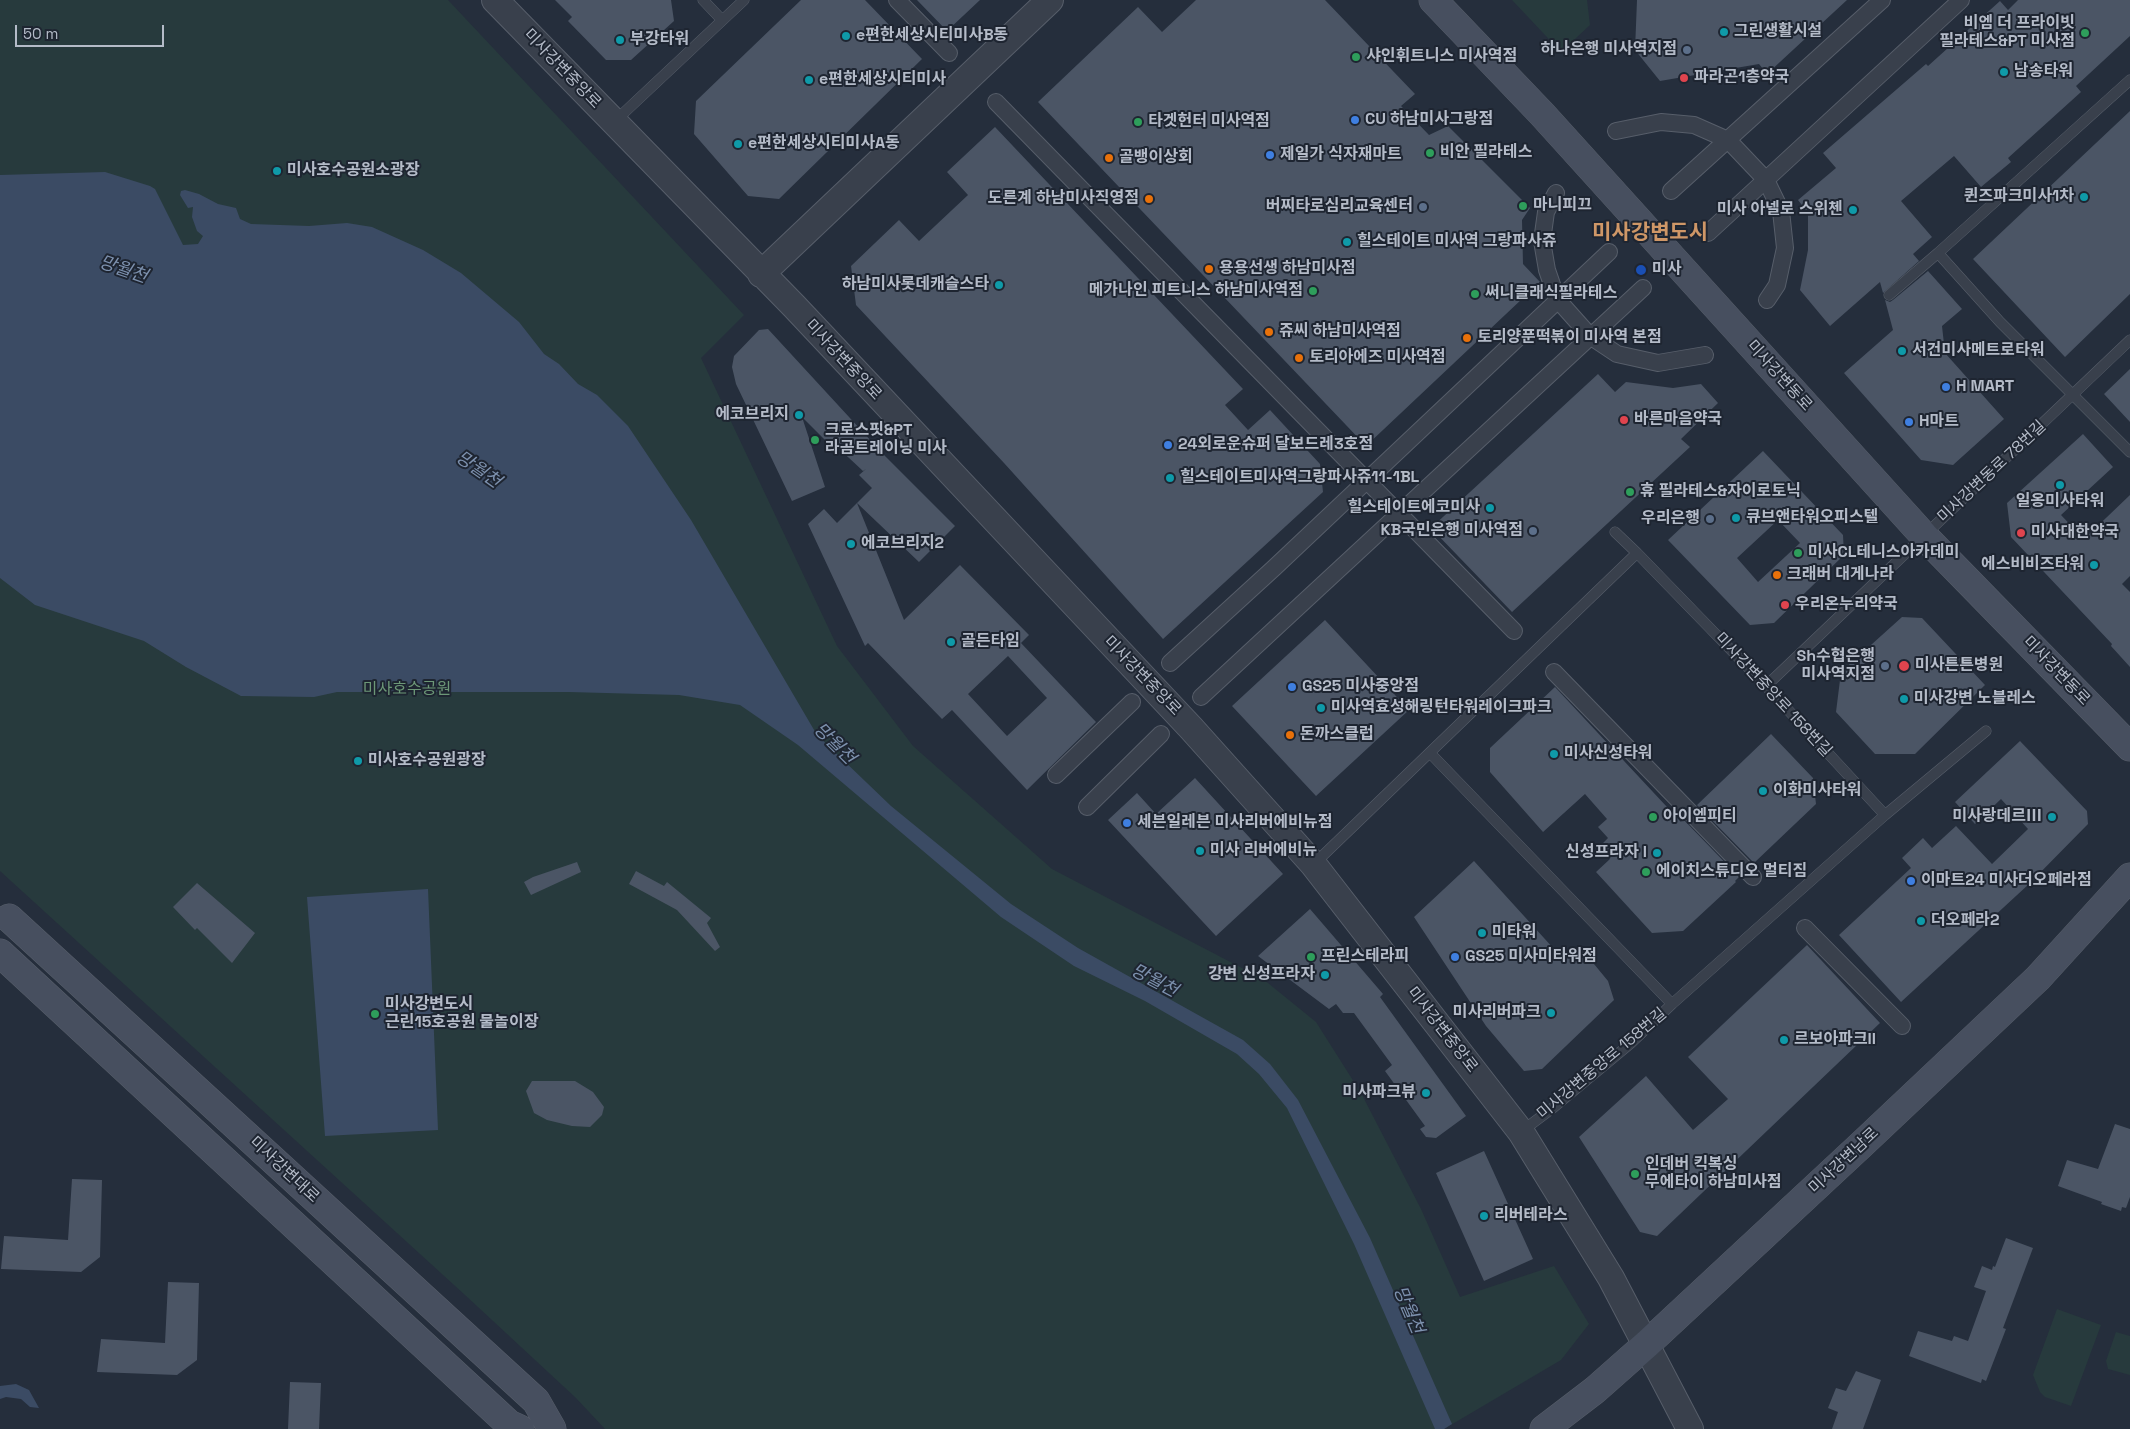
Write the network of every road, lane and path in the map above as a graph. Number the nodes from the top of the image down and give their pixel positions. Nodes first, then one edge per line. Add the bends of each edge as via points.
1 (495, 0) edge
2 (703, 0) edge
3 (744, 0) edge
4 (897, 0) edge
5 (1050, 0) edge
6 (1433, 0) edge
7 (1882, 0) edge
8 (1962, 0) edge
9 (722, 20) junction
10 (949, 53) dead end
11 (2130, 80) edge
12 (996, 102) dead end
13 (614, 123) junction
14 (1616, 131) dead end
15 (1728, 140) junction
16 (1766, 180) junction
17 (1671, 191) dead end
18 (1556, 193) dead end
19 (1708, 233) dead end
20 (1609, 252) dead end
21 (1938, 253) junction
22 (762, 274) junction
23 (1643, 288) dead end
24 (1889, 295) dead end
25 (1557, 299) junction
26 (1768, 300) dead end
27 (1590, 336) junction
28 (2130, 340) edge
29 (1705, 355) dead end
30 (2072, 396) junction
31 (2130, 452) edge
32 (1366, 481) junction
33 (1398, 513) junction
34 (1615, 532) dead end
35 (1924, 536) junction
36 (1637, 553) junction
37 (1514, 631) dead end
38 (1170, 663) dead end
39 (1554, 672) dead end
40 (1766, 686) junction
41 (1201, 697) dead end
42 (1132, 702) dead end
43 (1986, 730) dead end
44 (1161, 734) dead end
45 (2130, 747) edge
46 (1430, 753) junction
47 (1056, 774) dead end
48 (1087, 807) dead end
49 (1884, 815) junction
50 (1313, 864) junction
51 (1753, 877) dead end
52 (2130, 877) edge
53 (9, 918) dead end
54 (1804, 928) dead end
55 (0, 953) edge
56 (1672, 1004) junction
57 (1902, 1026) dead end
58 (1521, 1132) junction
59 (1647, 1344) junction
60 (520, 1429) edge
61 (552, 1429) edge
62 (1544, 1429) edge
63 (1690, 1429) edge

1 - 13 street, 미사강변중앙로
2 - 9 lane
3 - 9 lane
4 - 10 street
5 - 22 street
6 - 35 main road, 미사강변동로 via 1548,121
7 - 15 street
8 - 16 street
9 - 13 lane
11 - 21 lane
12 - 32 street
13 - 22 street, 미사강변중앙로
14 - 15 street via 1661,122 1694,125
15 - 16 street
15 - 17 street
16 - 19 street
16 - 26 street via 1781,210 1785,248 1778,285
18 - 25 street via 1546,212 1542,241
20 - 25 street
21 - 24 lane
21 - 30 lane
22 - 50 street, 미사강변중앙로 via 1191,728
23 - 27 street
25 - 27 street
25 - 32 street
27 - 29 street via 1617,354 1658,363
27 - 33 street
28 - 30 lane, 미사강변동로 78번길
30 - 31 lane
30 - 35 lane, 미사강변동로 78번길
32 - 33 street
32 - 38 street
33 - 37 street
33 - 41 street
34 - 36 lane, 미사강변중앙로 158번길
35 - 40 lane, 미사강변동로 78번길
35 - 45 main road, 미사강변동로
36 - 40 lane, 미사강변중앙로 158번길
36 - 46 lane
39 - 51 street
40 - 49 lane, 미사강변중앙로 158번길
42 - 47 street
43 - 49 lane
44 - 48 street
46 - 50 lane
46 - 56 lane
49 - 56 lane, 미사강변중앙로 158번길
50 - 58 street, 미사강변중앙로
52 - 59 main road, 미사강변남로 via 2038,978
53 - 61 main road, 미사강변대로 via 536,1401
54 - 57 street
55 - 60 main road, 미사강변대로 via 509,1424
56 - 58 lane, 미사강변중앙로 158번길 via 1631,1043
58 - 59 street, 미사강변중앙로 via 1611,1278
59 - 62 main road, 미사강변남로
59 - 63 street, 미사강변중앙로

